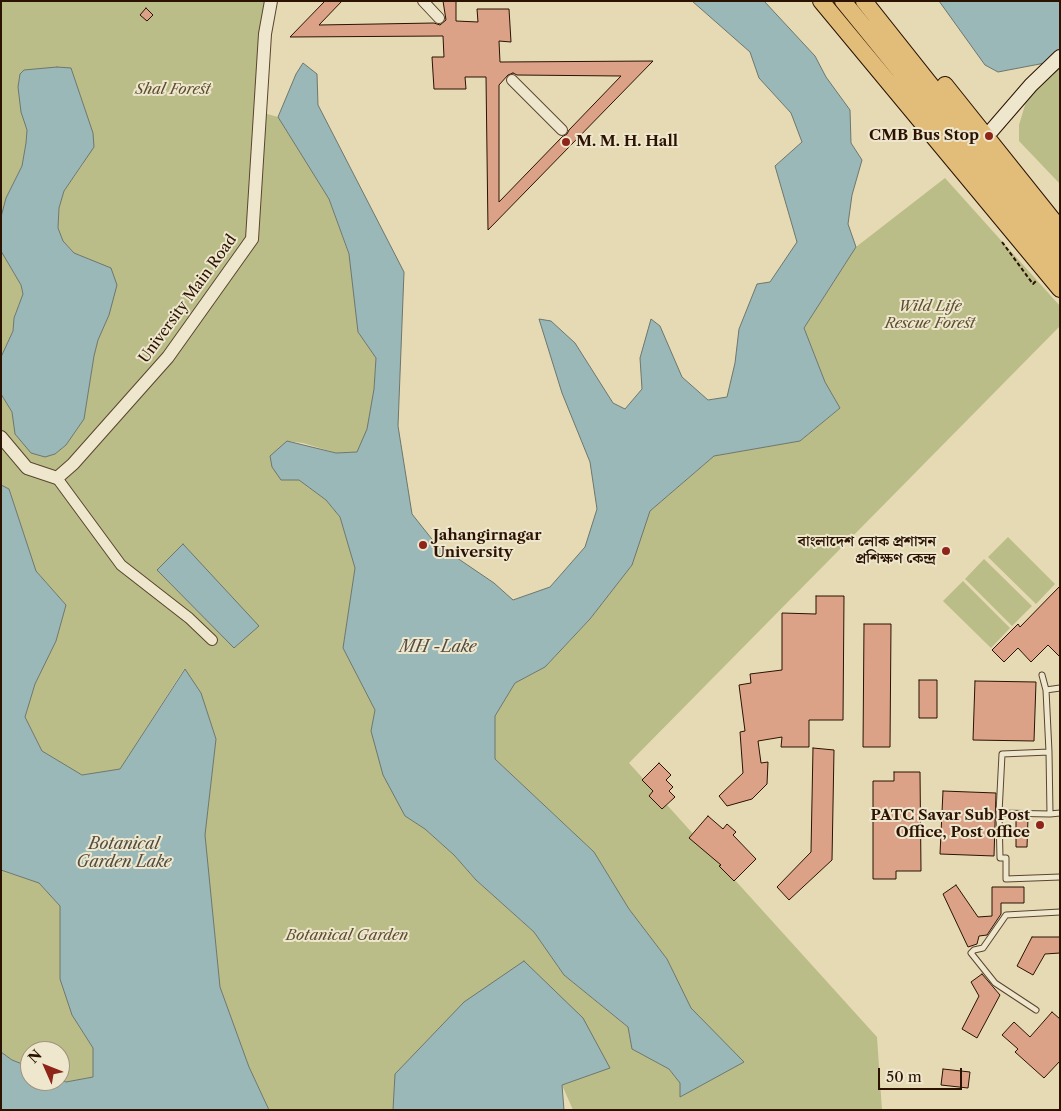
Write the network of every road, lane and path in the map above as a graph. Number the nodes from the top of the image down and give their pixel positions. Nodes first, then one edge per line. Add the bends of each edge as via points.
1 (271, 1) edge
2 (422, 1) edge
3 (821, 1) edge
4 (843, 1) edge
5 (864, 1) edge
6 (878, 1) edge
7 (439, 18) dead end
8 (1060, 57) edge
9 (512, 80) dead end
10 (562, 130) dead end
11 (986, 137) junction
12 (1060, 229) edge
13 (1060, 248) edge
14 (1060, 268) edge
15 (1060, 289) edge
16 (1, 437) edge
17 (57, 478) junction
18 (212, 640) dead end
19 (1042, 675) dead end
20 (1060, 688) edge
21 (1046, 690) junction
22 (1049, 752) junction
23 (999, 813) junction
24 (1060, 813) edge
25 (1050, 814) junction
26 (1060, 877) edge
27 (1060, 912) edge
28 (1036, 1010) dead end

1 - 17 street, University Main Road via 265,34 252,239 168,357
2 - 7 street
3 - 15 highway
4 - 14 highway
5 - 13 highway
6 - 11 highway
8 - 11 main road via 1031,84
9 - 10 street
11 - 12 highway
16 - 17 street via 27,468
17 - 18 street via 121,565
19 - 21 lane
20 - 21 lane
21 - 22 lane
22 - 23 lane via 1002,754
22 - 25 lane
23 - 25 lane
23 - 26 lane via 1000,858 1006,858 1006,879
24 - 25 lane
27 - 28 lane via 1006,915 983,948 971,953 995,983

